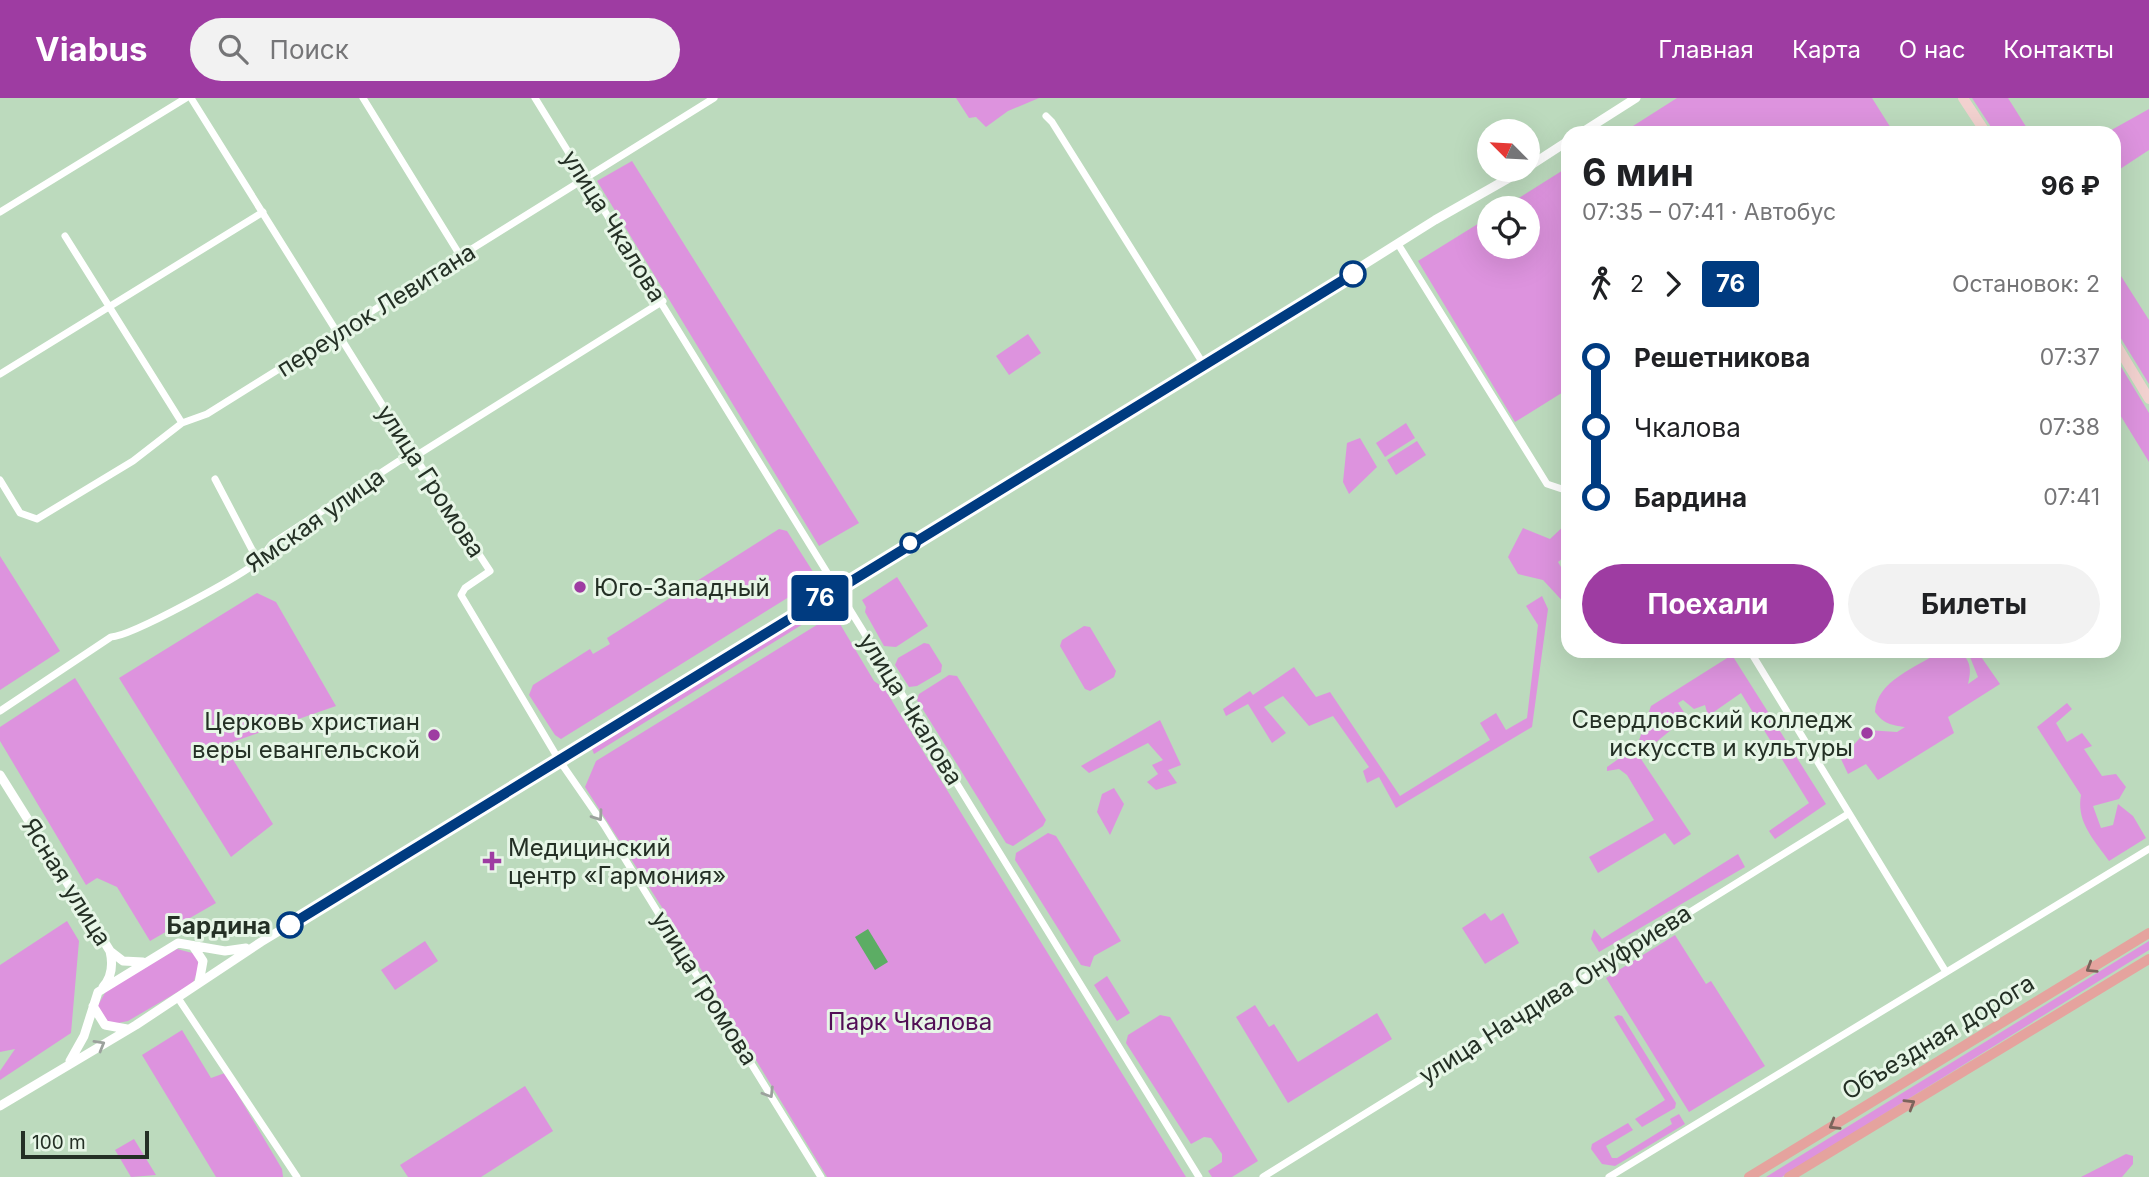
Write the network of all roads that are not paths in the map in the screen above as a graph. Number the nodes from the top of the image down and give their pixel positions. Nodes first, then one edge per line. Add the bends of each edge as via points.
1 (188, 98) edge
2 (363, 98) edge
3 (535, 98) edge
4 (714, 98) edge
5 (1636, 98) edge
6 (1963, 98) edge
7 (1045, 116) dead end
8 (1592, 126) edge
9 (1981, 126) edge
10 (1561, 146) edge
11 (1540, 159) edge
12 (583, 179) junction
13 (1503, 182) edge
14 (0, 212) edge
15 (263, 212) junction
16 (65, 236) dead end
17 (1398, 244) junction
18 (461, 257) junction
19 (663, 301) junction
20 (110, 306) junction
21 (337, 334) junction
22 (2121, 352) edge
23 (1204, 365) junction
24 (0, 374) edge
25 (2149, 398) edge
26 (182, 423) junction
27 (412, 454) junction
28 (215, 479) dead end
29 (0, 480) edge
30 (1561, 489) edge
31 (258, 561) junction
32 (837, 587) junction
33 (1754, 658) edge
34 (0, 711) edge
35 (559, 760) junction
36 (0, 775) edge
37 (1848, 814) junction
38 (2149, 849) edge
39 (2149, 933) edge
40 (261, 942) junction
41 (191, 945) junction
42 (110, 951) junction
43 (2149, 959) edge
44 (150, 960) junction
45 (1946, 972) junction
46 (198, 985) junction
47 (98, 992) junction
48 (178, 998) junction
49 (92, 1005) junction
50 (132, 1027) junction
51 (69, 1063) junction
52 (0, 1106) edge
53 (297, 1177) edge
54 (821, 1177) edge
55 (1199, 1177) edge
56 (1263, 1177) edge
57 (1609, 1177) edge
58 (1749, 1177) edge
59 (1789, 1177) edge

1 - 14 street
1 - 15 street, улица Громова
2 - 18 street
3 - 12 street, улица Чкалова
4 - 12 street, переулок Левитана
5 - 8 street
6 - 9 main road
7 - 23 street
10 - 11 street
12 - 18 street, переулок Левитана
12 - 19 street, улица Чкалова
13 - 17 street
15 - 20 street
15 - 21 street, улица Громова
16 - 20 street
17 - 23 street
17 - 30 street via 1547,484
18 - 21 street, переулок Левитана
19 - 27 street, Ямская улица
19 - 32 street, улица Чкалова
20 - 24 street
20 - 26 street
21 - 26 street, переулок Левитана via 207,414
21 - 27 street, улица Громова
22 - 25 main road
23 - 32 street
26 - 29 street, переулок Левитана via 133,461 37,519 20,513
27 - 31 street, Ямская улица via 273,543
27 - 35 street, улица Громова via 490,571 461,595
28 - 31 street
31 - 34 street, Ямская улица via 187,603 111,637
32 - 35 street
32 - 55 street, улица Чкалова
33 - 37 street
35 - 40 street
35 -> 54 street, улица Громова via 604,825
36 - 42 street, Ясная улица
37 - 45 street
37 - 56 street, улица Начдива Онуфриева
38 - 45 street
39 -> 58 main road, Объездная дорога
40 - 41 street via 233,952
40 - 46 street
41 - 44 street via 178,943
41 - 46 street via 204,961
42 - 44 street via 130,963
42 - 47 street, Ясная улица via 109,981
59 -> 43 main road, Объездная дорога
44 - 47 street
45 - 57 street
46 - 48 street
47 - 49 street, Ясная улица
48 - 50 street
48 - 53 street
49 - 50 street via 105,1025 124,1030
49 - 51 street, Ясная улица via 84,1036
51 -> 50 street
51 - 52 street

